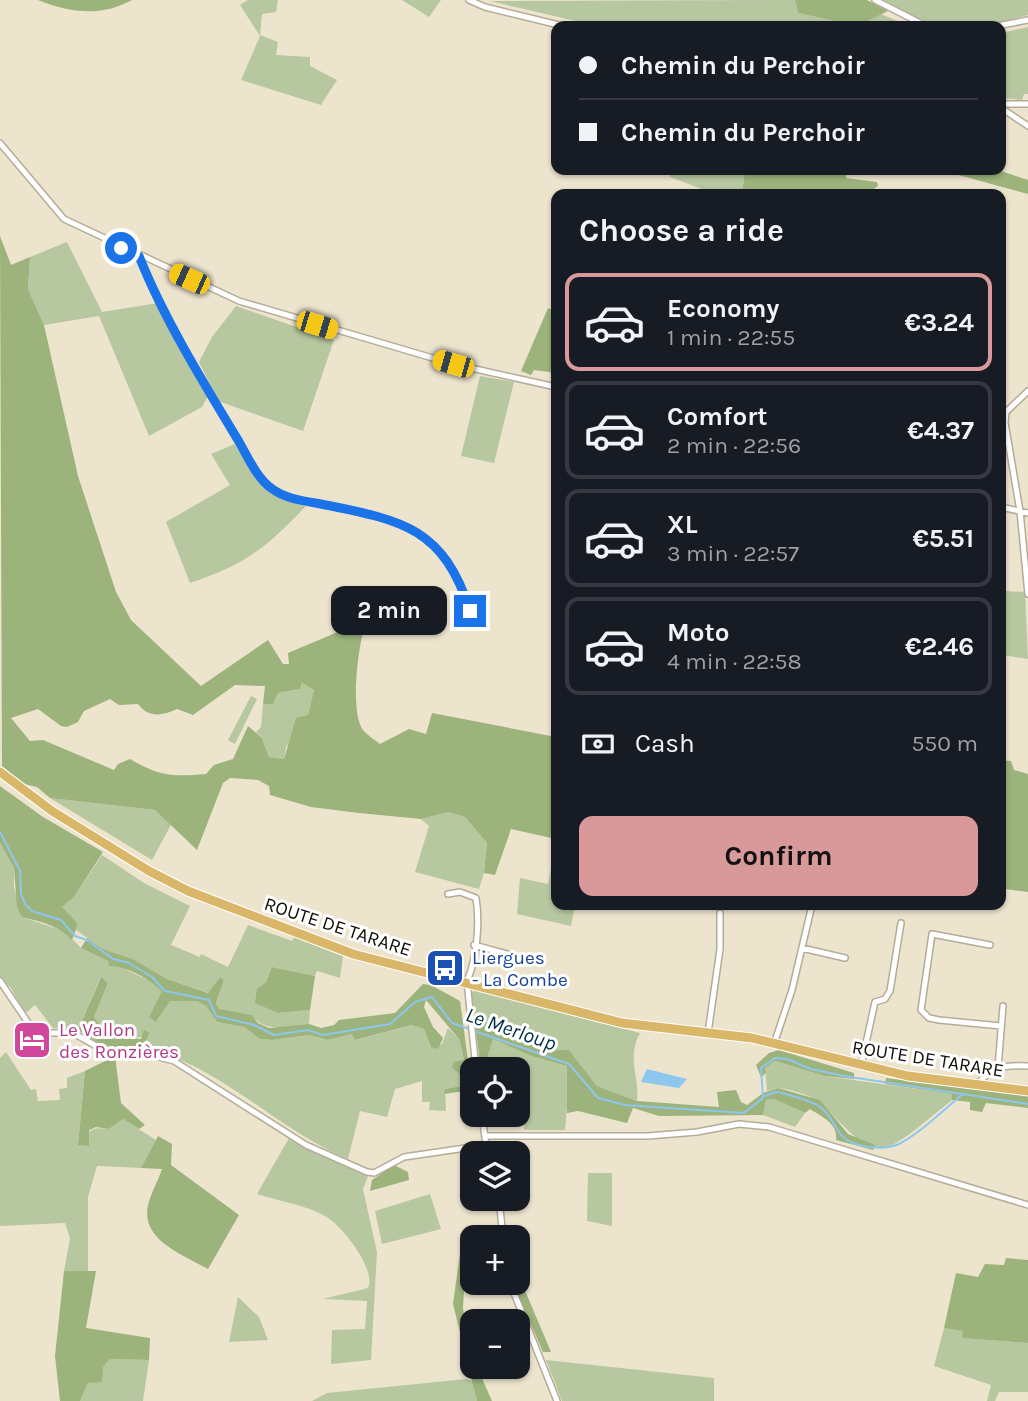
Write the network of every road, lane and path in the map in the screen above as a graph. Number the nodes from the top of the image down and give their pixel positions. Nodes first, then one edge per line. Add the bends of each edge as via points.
1 (469, 0) edge
2 (875, 0) edge
3 (1028, 20) edge
4 (916, 21) edge
5 (551, 23) edge
6 (1006, 24) edge
7 (1028, 104) edge
8 (1006, 106) edge
9 (1006, 110) edge
10 (1028, 126) edge
11 (0, 143) edge
12 (139, 256) junction
13 (551, 386) edge
14 (1028, 391) edge
15 (1006, 419) edge
16 (1006, 428) edge
17 (1006, 508) edge
18 (1020, 511) junction
19 (1028, 513) edge
20 (1028, 594) edge
21 (470, 611) dead end
22 (0, 772) edge
23 (448, 894) dead end
24 (811, 910) edge
25 (720, 913) dead end
26 (901, 923) dead end
27 (474, 945) junction
28 (990, 945) dead end
29 (802, 948) junction
30 (845, 958) dead end
31 (533, 961) dead end
32 (0, 981) edge
33 (467, 981) junction
34 (1003, 1006) dead end
35 (1002, 1026) junction
36 (708, 1033) junction
37 (774, 1044) junction
38 (474, 1057) edge
39 (1028, 1066) edge
40 (861, 1067) junction
41 (998, 1068) junction
42 (977, 1085) junction
43 (1028, 1091) edge
44 (484, 1127) edge
45 (486, 1136) junction
46 (486, 1141) edge
47 (460, 1149) edge
48 (1028, 1205) edge
49 (515, 1295) edge
50 (557, 1401) edge

1 - 5 street
2 - 4 street
3 - 6 street
7 - 8 street
9 - 10 street
11 - 12 street via 64,219
12 - 13 street via 239,301 453,364
12 - 21 street via 215,400 270,488 285,496 409,526 432,543 459,576
14 - 15 street via 1011,405
16 - 18 street
17 - 18 street
18 - 19 street
18 - 20 street
22 - 33 main road, ROUTE DE TARARE via 52,811 188,891 353,954
23 - 27 street via 460,892 476,898
24 - 29 street
25 - 36 street via 720,949
26 - 40 street via 890,991 875,1002
27 - 31 street
27 - 33 street
28 - 35 street via 932,934 921,1010 939,1020
29 - 30 street
29 - 37 street
32 - 47 street via 35,1033 73,1033 109,1053 132,1050 174,1061 306,1145 356,1169 374,1173 404,1157
33 - 36 main road, ROUTE DE TARARE via 622,1023
33 - 38 street
34 - 35 street
35 - 41 street
36 - 37 main road, ROUTE DE TARARE
37 - 40 main road, ROUTE DE TARARE
39 - 41 street
40 - 42 main road, ROUTE DE TARARE
41 - 42 street via 988,1071
42 - 43 main road, ROUTE DE TARARE
44 - 45 street
45 - 46 street
45 - 48 street via 648,1136 739,1124 769,1127
49 - 50 street

